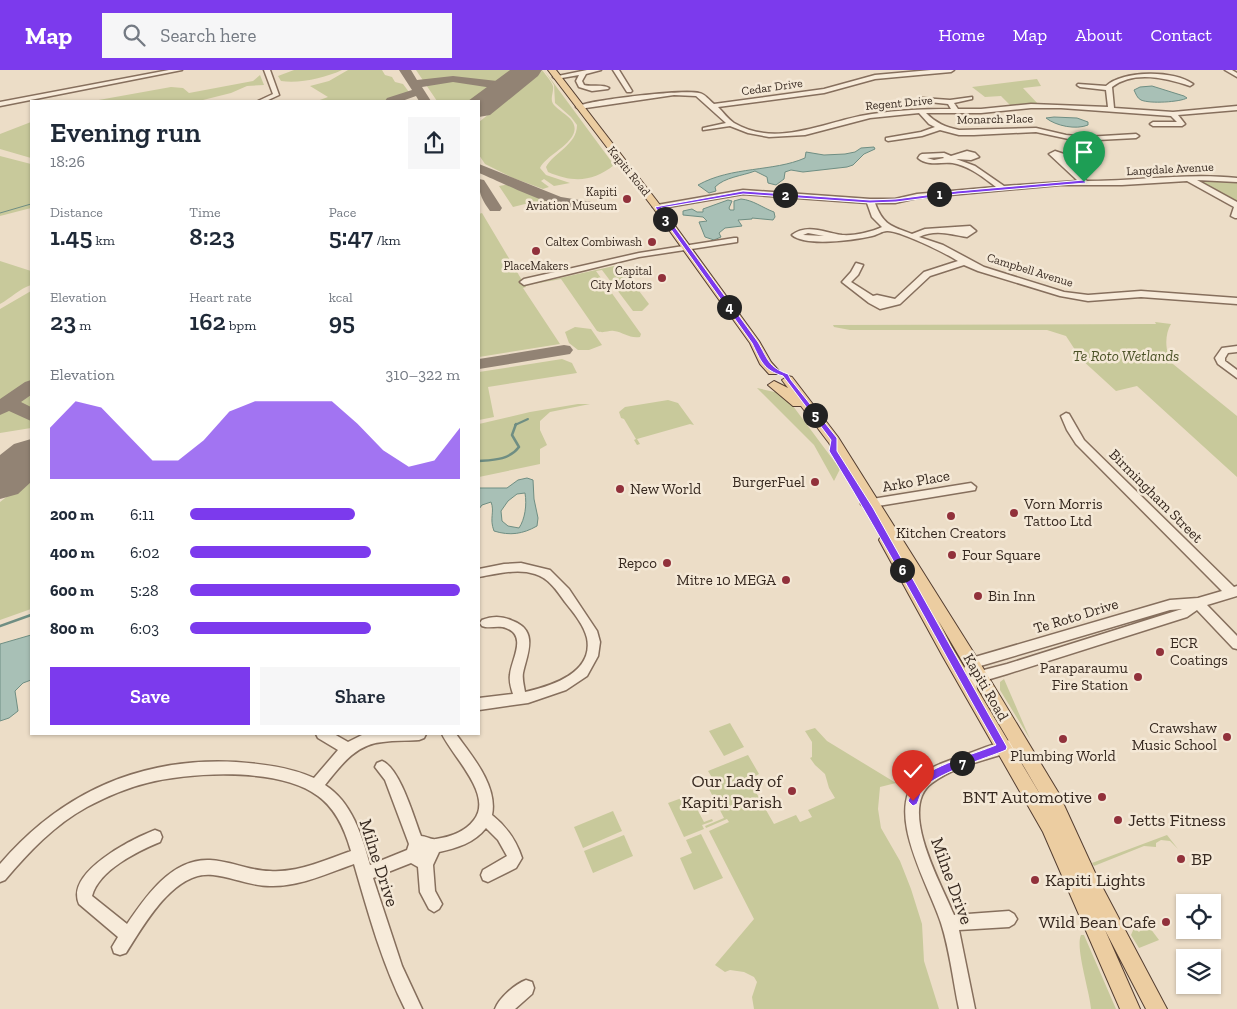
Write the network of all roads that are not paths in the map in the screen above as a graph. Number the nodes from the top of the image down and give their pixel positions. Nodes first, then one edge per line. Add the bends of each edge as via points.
1 (178, 70) edge
2 (267, 70) edge
3 (598, 70) edge
4 (616, 70) edge
5 (951, 70) edge
6 (1228, 70) edge
7 (1232, 70) edge
8 (895, 72) edge
9 (554, 73) edge
10 (583, 74) junction
11 (1237, 75) edge
12 (1080, 84) dead end
13 (1190, 84) dead end
14 (606, 88) dead end
15 (1109, 88) junction
16 (629, 91) dead end
17 (970, 98) dead end
18 (263, 100) edge
19 (922, 100) dead end
20 (950, 102) junction
21 (0, 104) edge
22 (714, 106) junction
23 (579, 107) junction
24 (1237, 108) edge
25 (1111, 110) junction
26 (921, 111) junction
27 (956, 112) junction
28 (1172, 114) junction
29 (732, 124) junction
30 (1153, 124) dead end
31 (939, 128) junction
32 (705, 129) dead end
33 (1136, 136) dead end
34 (888, 139) dead end
35 (954, 159) dead end
36 (1066, 164) dead end
37 (1186, 177) junction
38 (1237, 180) edge
39 (1084, 182) junction
40 (1002, 188) junction
41 (870, 201) junction
42 (657, 207) junction
43 (1236, 210) edge
44 (888, 228) junction
45 (945, 230) dead end
46 (838, 236) dead end
47 (912, 237) junction
48 (734, 240) dead end
49 (685, 247) junction
50 (965, 262) junction
51 (859, 265) dead end
52 (524, 282) dead end
53 (1237, 300) edge
54 (1237, 349) edge
55 (773, 371) junction
56 (1237, 375) edge
57 (788, 380) junction
58 (774, 385) junction
59 (1066, 416) dead end
60 (834, 445) junction
61 (971, 486) dead end
62 (870, 504) junction
63 (480, 573) edge
64 (1234, 592) edge
65 (1198, 603) junction
66 (486, 623) dead end
67 (1095, 627) junction
68 (1105, 638) junction
69 (1237, 644) edge
70 (1010, 652) junction
71 (949, 655) junction
72 (1008, 669) junction
73 (974, 671) junction
74 (973, 695) junction
75 (520, 699) junction
76 (480, 704) edge
77 (325, 735) edge
78 (392, 735) edge
79 (450, 735) edge
80 (1011, 746) junction
81 (347, 749) junction
82 (382, 767) dead end
83 (316, 786) junction
84 (485, 819) junction
85 (154, 837) dead end
86 (422, 852) junction
87 (359, 855) junction
88 (364, 875) junction
89 (488, 875) dead end
90 (0, 876) edge
91 (434, 904) dead end
92 (1009, 919) dead end
93 (949, 923) junction
94 (526, 988) dead end
95 (414, 1009) edge
96 (503, 1009) edge
97 (967, 1009) edge
98 (1130, 1009) edge
99 (1156, 1009) edge

1 - 21 street
2 - 18 street via 276,94
3 - 10 street
4 - 16 street
5 - 8 street, Cedar Drive
6 - 7 street
6 - 11 street
8 - 22 street, Cedar Drive via 824,91
9 - 10 street
9 - 23 main road, Kapiti Road
10 - 14 street via 579,81 581,86
12 - 15 street
13 - 15 street via 1177,78 1135,76 1115,80
15 - 25 street
17 - 20 street
19 - 20 street
20 - 27 street
22 - 23 street, Regent Drive via 702,96 684,92
22 - 29 street, Regent Drive
23 - 42 main road, Kapiti Road
24 - 28 street, Regent Drive
25 - 27 street, Regent Drive via 1045,106
25 - 28 street, Regent Drive
26 - 27 street, Regent Drive
26 - 29 street, Regent Drive via 870,116 782,136 758,134
26 - 31 street, Monarch Place via 928,122
28 - 30 street via 1182,124
29 - 32 street
31 - 33 street, Monarch Place via 965,133 1038,130 1072,138
31 - 34 street
35 - 40 street via 985,174
36 - 39 street
37 - 38 street, Langdale Avenue
37 - 39 street, Langdale Avenue via 1122,183
37 - 43 street
39 - 40 street, Langdale Avenue
40 - 41 street, Langdale Avenue via 896,201
41 - 42 street, Langdale Avenue via 743,192
41 - 44 street via 876,217
42 - 49 main road, Kapiti Road
44 - 46 street via 871,234
44 - 47 street, Campbell Avenue
45 - 47 street via 926,231
47 - 50 street, Campbell Avenue via 940,247
48 - 49 street
49 - 52 street
49 - 55 main road, Kapiti Road
50 - 51 street via 927,274 906,297 896,302 873,300 846,282
50 - 53 street, Campbell Avenue via 1081,298 1141,294
54 - 56 street via 1225,350 1220,358
55 - 57 main road via 784,374
55 - 58 main road via 764,378
57 - 58 main road via 783,385
57 - 60 main road, Kapiti Road
58 - 60 main road, Kapiti Road via 794,399
59 - 64 street, Birmingham Street via 1080,442
60 - 62 main road, Kapiti Road
61 - 62 street, Arko Place
62 - 71 main road, Kapiti Road
62 - 73 main road, Kapiti Road
63 - 75 street via 520,567 546,573 564,589 592,634 594,642 589,663 573,680
64 - 65 street, Te Roto Drive
65 - 67 street, Te Roto Drive via 1177,603
65 - 68 street, Te Roto Drive via 1186,612
65 - 69 street
66 - 75 street via 506,623 522,634 523,653 516,676
67 - 68 street
67 - 70 street, Te Roto Drive
68 - 72 street, Te Roto Drive
70 - 72 street via 1007,656
70 - 73 street, Te Roto Drive
71 - 73 street
71 - 74 main road, Kapiti Road
72 - 73 street, Te Roto Drive
73 - 74 street via 970,688
73 - 80 main road, Kapiti Road
74 - 80 main road, Kapiti Road
75 - 76 street
77 - 81 street
78 - 81 street via 371,738
79 - 84 street via 485,794
80 - 93 street, Milne Drive via 927,779 919,786 913,801 912,824 919,849
80 - 98 main road, Kapiti Road
80 - 99 main road, Kapiti Road via 1052,798 1094,890
81 - 83 street
82 - 86 street via 390,776
83 - 87 street, Milne Drive via 332,799 347,821
83 - 90 street, Milne Drive via 283,774 238,768 173,770 137,778 100,793 59,817 29,842
84 - 86 street via 464,837
84 - 89 street via 500,830 515,858
85 - 87 street via 132,846 109,862 84,890 84,899 124,941 161,893 187,870 209,866 272,879 296,875
86 - 88 street
86 - 91 street via 428,892
87 - 88 street, Milne Drive
88 - 95 street, Milne Drive via 380,926
92 - 93 street
93 - 97 street, Milne Drive
94 - 96 street

